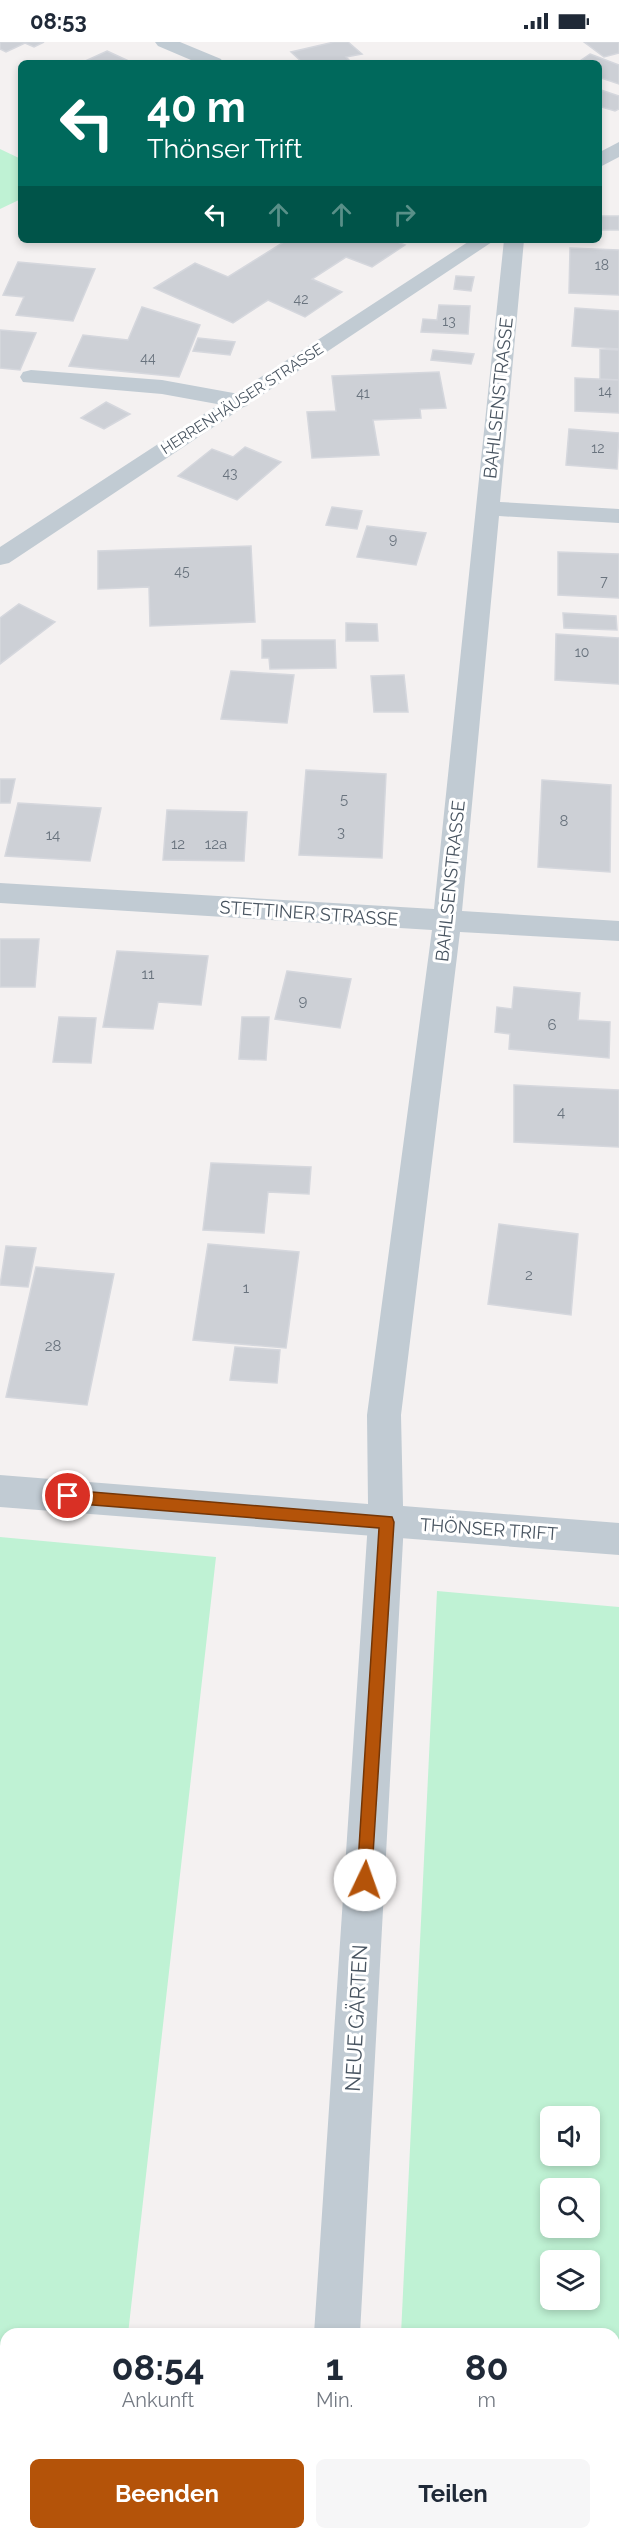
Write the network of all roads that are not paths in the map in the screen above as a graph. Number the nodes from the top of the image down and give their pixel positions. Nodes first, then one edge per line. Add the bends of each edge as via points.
1 (164, 42) edge
2 (207, 60) edge
3 (619, 148) edge
4 (602, 159) edge
5 (480, 243) edge
6 (514, 243) edge
7 (31, 376) dead end
8 (239, 401) junction
9 (487, 508) junction
10 (619, 516) edge
11 (0, 558) edge
12 (0, 893) edge
13 (447, 922) junction
14 (619, 931) edge
15 (0, 1491) edge
16 (386, 1522) junction
17 (619, 1539) edge
18 (337, 2328) edge

1 - 2 street
3 - 4 street
5 - 8 street, HERRENHÄUSER STRASSE
6 - 9 street, BAHLSENSTRASSE
7 - 8 street via 162,387
8 - 11 street, HERRENHÄUSER STRASSE
9 - 10 street
9 - 13 street, BAHLSENSTRASSE
12 - 13 street, STETTINER STRASSE
13 - 14 street, STETTINER STRASSE
13 - 16 street, BAHLSENSTRASSE via 384,1415
15 - 16 street, THÖNSER TRIFT
16 - 17 street, THÖNSER TRIFT
16 - 18 street, NEUE GÄRTEN

